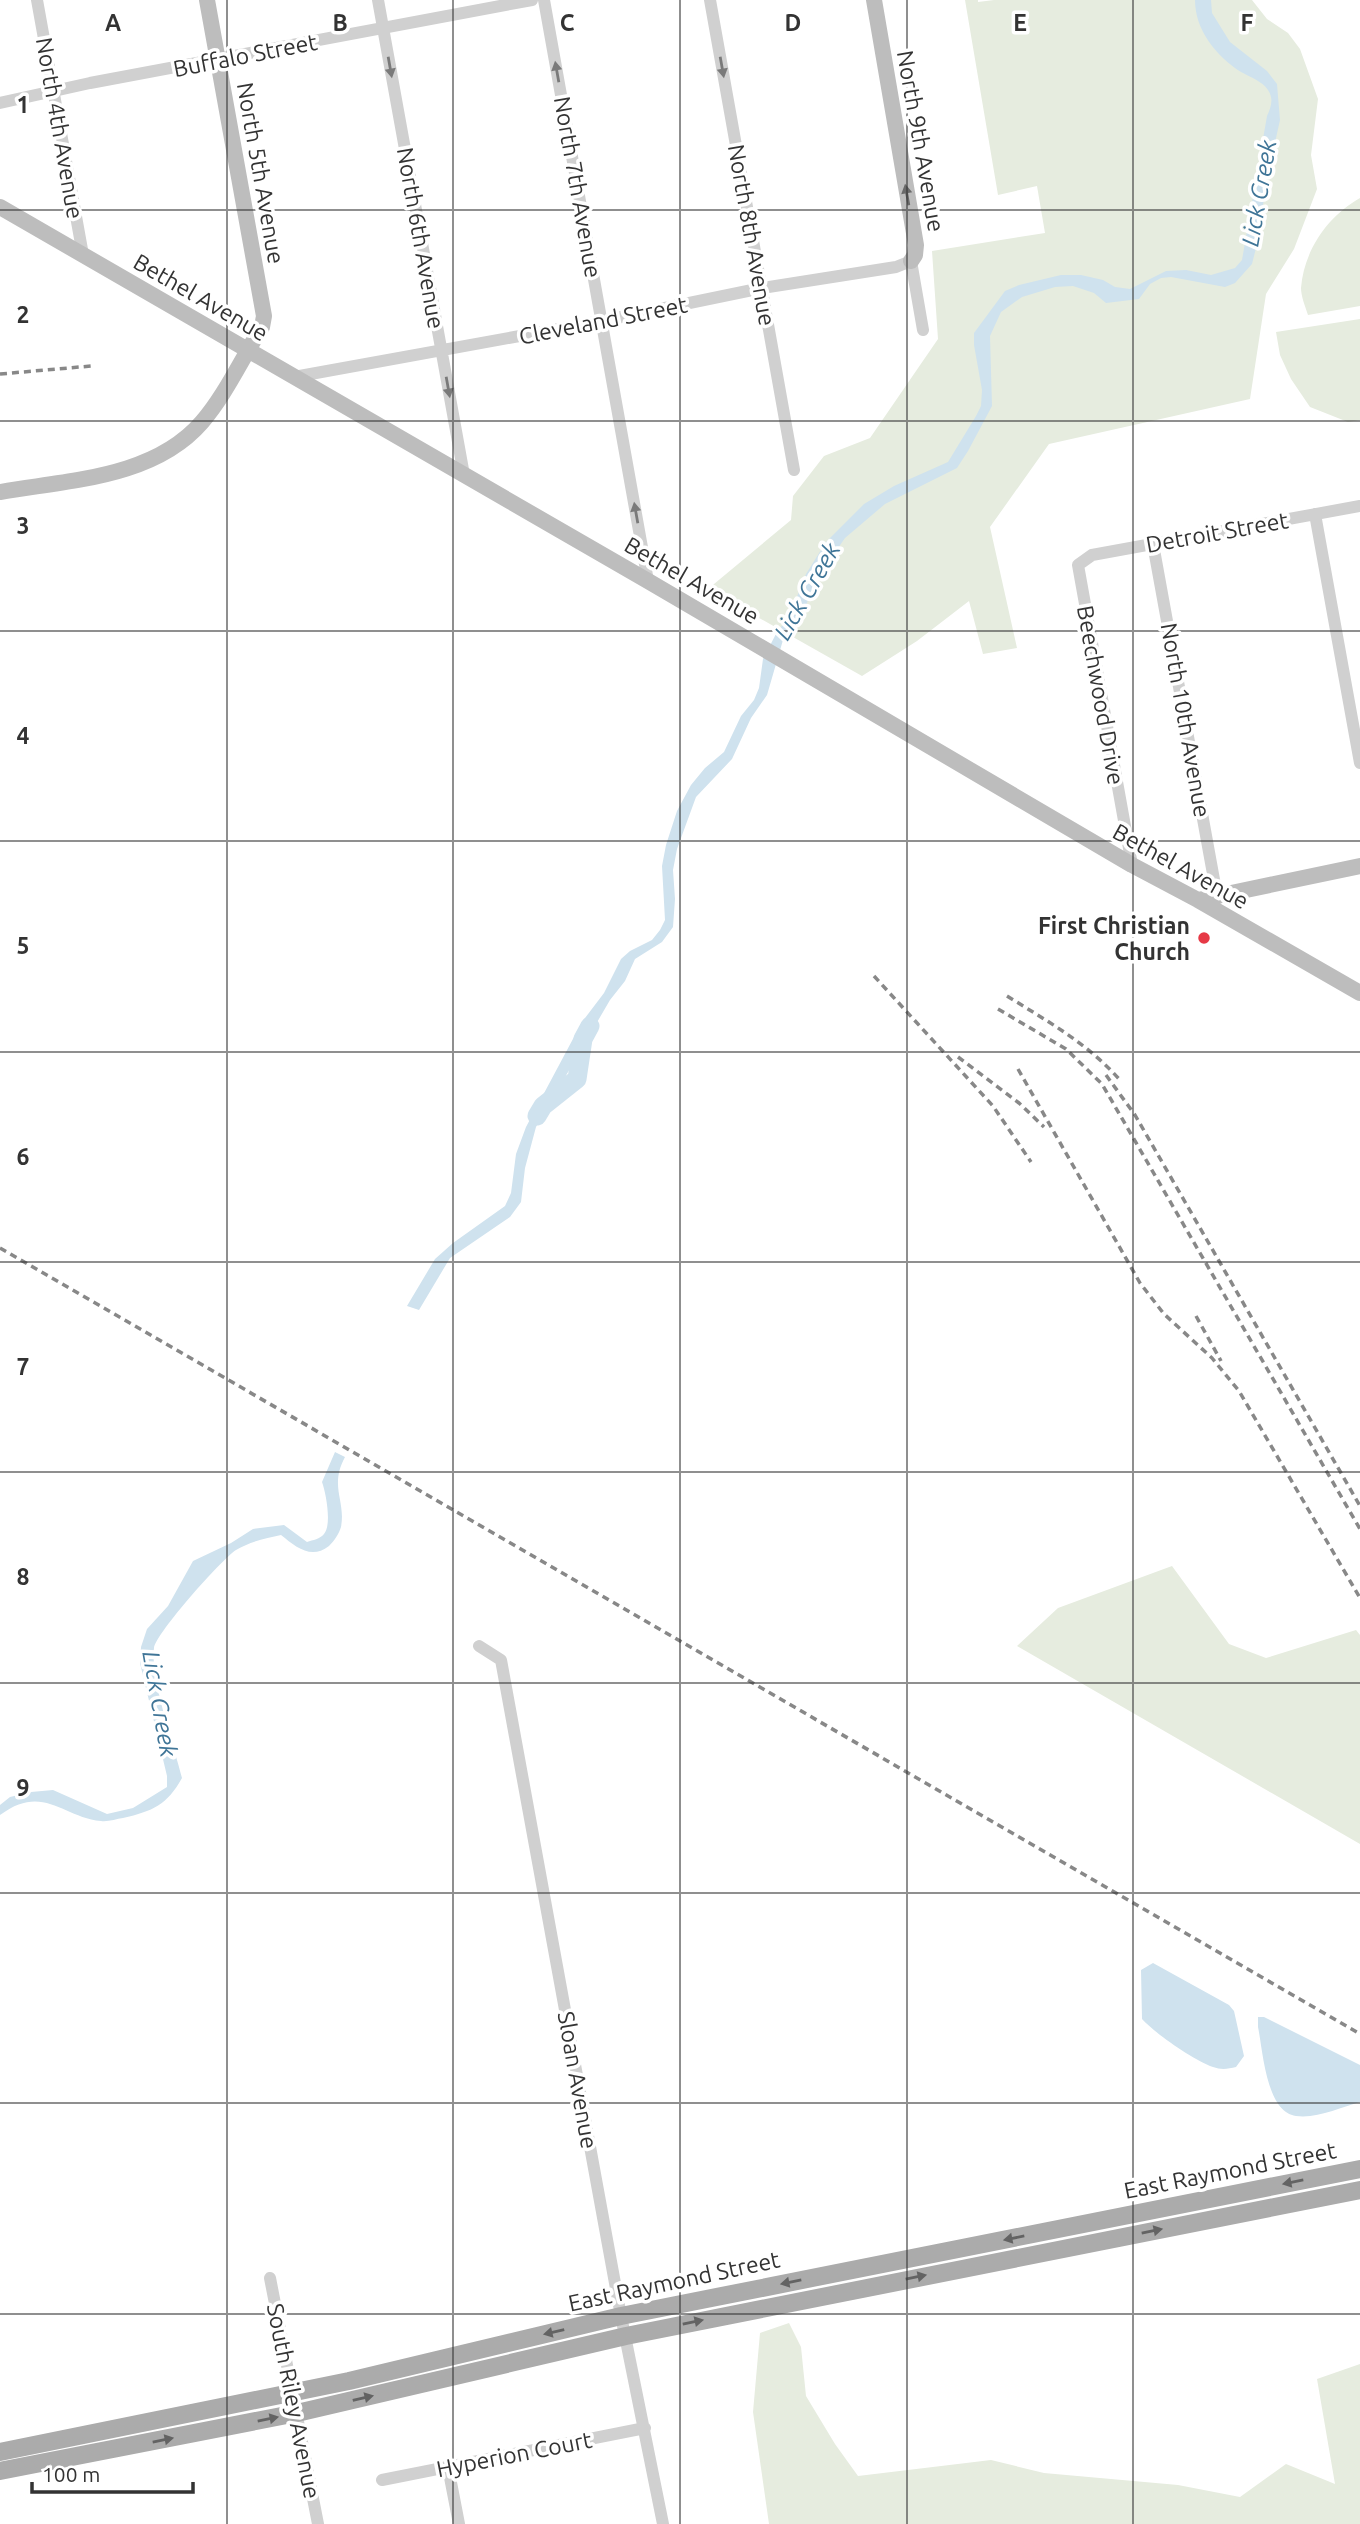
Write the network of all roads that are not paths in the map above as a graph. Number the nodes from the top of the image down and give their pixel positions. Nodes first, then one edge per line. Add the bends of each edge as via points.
1 (37, 0) edge
2 (207, 0) edge
3 (378, 0) edge
4 (531, 0) edge
5 (544, 0) edge
6 (710, 0) edge
7 (874, 0) edge
8 (383, 29) junction
9 (218, 60) junction
10 (54, 92) junction
11 (0, 103) edge
12 (0, 207) edge
13 (83, 255) junction
14 (911, 261) junction
15 (762, 288) junction
16 (602, 321) junction
17 (923, 330) dead end
18 (441, 350) junction
19 (248, 351) junction
20 (294, 377) junction
21 (794, 470) dead end
22 (464, 475) junction
23 (0, 492) edge
24 (1360, 506) edge
25 (1315, 514) junction
26 (1153, 544) junction
27 (1078, 565) joint
28 (648, 581) junction
29 (1360, 762) edge
30 (1132, 865) junction
31 (1360, 866) edge
32 (1217, 896) junction
33 (1198, 900) junction
34 (1360, 993) edge
35 (480, 1646) dead end
36 (1360, 2169) edge
37 (1360, 2190) edge
38 (1081, 2225) junction
39 (1085, 2244) junction
40 (270, 2278) dead end
41 (621, 2316) junction
42 (626, 2336) junction
43 (293, 2393) junction
44 (297, 2413) junction
45 (645, 2428) junction
46 (0, 2452) edge
47 (448, 2467) junction
48 (0, 2471) edge
49 (382, 2480) dead end
50 (318, 2524) edge
51 (459, 2524) edge
52 (663, 2524) edge

1 - 10 street, North 4th Avenue
2 - 9 street, North 5th Avenue
3 - 8 street, North 6th Avenue
4 - 8 street, Buffalo Street
16 -> 5 street, North 7th Avenue
6 -> 15 street, North 8th Avenue
14 -> 7 street, North 9th Avenue via 916,244
8 - 9 street, Buffalo Street
8 -> 18 street, North 6th Avenue
9 - 10 street, Buffalo Street
9 - 19 street, North 5th Avenue via 264,316
10 - 11 street, Buffalo Street
10 - 13 street, North 4th Avenue
12 - 13 street, Bethel Avenue
13 - 19 street, Bethel Avenue
14 - 15 street, Cleveland Street
14 - 17 street, North 9th Avenue
15 - 16 street, Cleveland Street
15 - 21 street, North 8th Avenue
16 - 18 street, Cleveland Street
28 -> 16 street, North 7th Avenue
18 - 20 street, Cleveland Street
18 -> 22 street, North 6th Avenue
19 - 20 street, Bethel Avenue
19 - 23 street, North 5th Avenue via 202,422 160,456 118,471
20 - 22 street, Bethel Avenue
22 - 28 street, Bethel Avenue
24 - 25 street, Detroit Street
25 - 26 street, Detroit Street
25 - 29 street
26 - 27 street, Detroit Street via 1092,555
26 - 32 street, North 10th Avenue
27 - 30 street, Beechwood Drive
28 - 30 street, Bethel Avenue
30 - 33 street, Bethel Avenue
31 - 32 street
32 - 33 street
33 - 34 street, Bethel Avenue
35 - 41 street, Sloan Avenue via 502,1660
36 -> 38 main road, East Raymond Street
39 -> 37 main road, East Raymond Street
38 - 39 main road
38 -> 41 main road, East Raymond Street
42 -> 39 main road, East Raymond Street
40 - 43 street, South Riley Avenue
41 - 42 street, Sloan Avenue
41 -> 43 main road, East Raymond Street
44 -> 42 main road, East Raymond Street
42 - 45 street, Sloan Avenue
43 - 44 street, South Riley Avenue
43 - 46 main road, East Raymond Street
48 -> 44 main road, East Raymond Street
44 - 50 street, South Riley Avenue
45 - 47 street, Hyperion Court
45 - 52 street, Sloan Avenue
47 - 49 street, Hyperion Court
47 - 51 street

